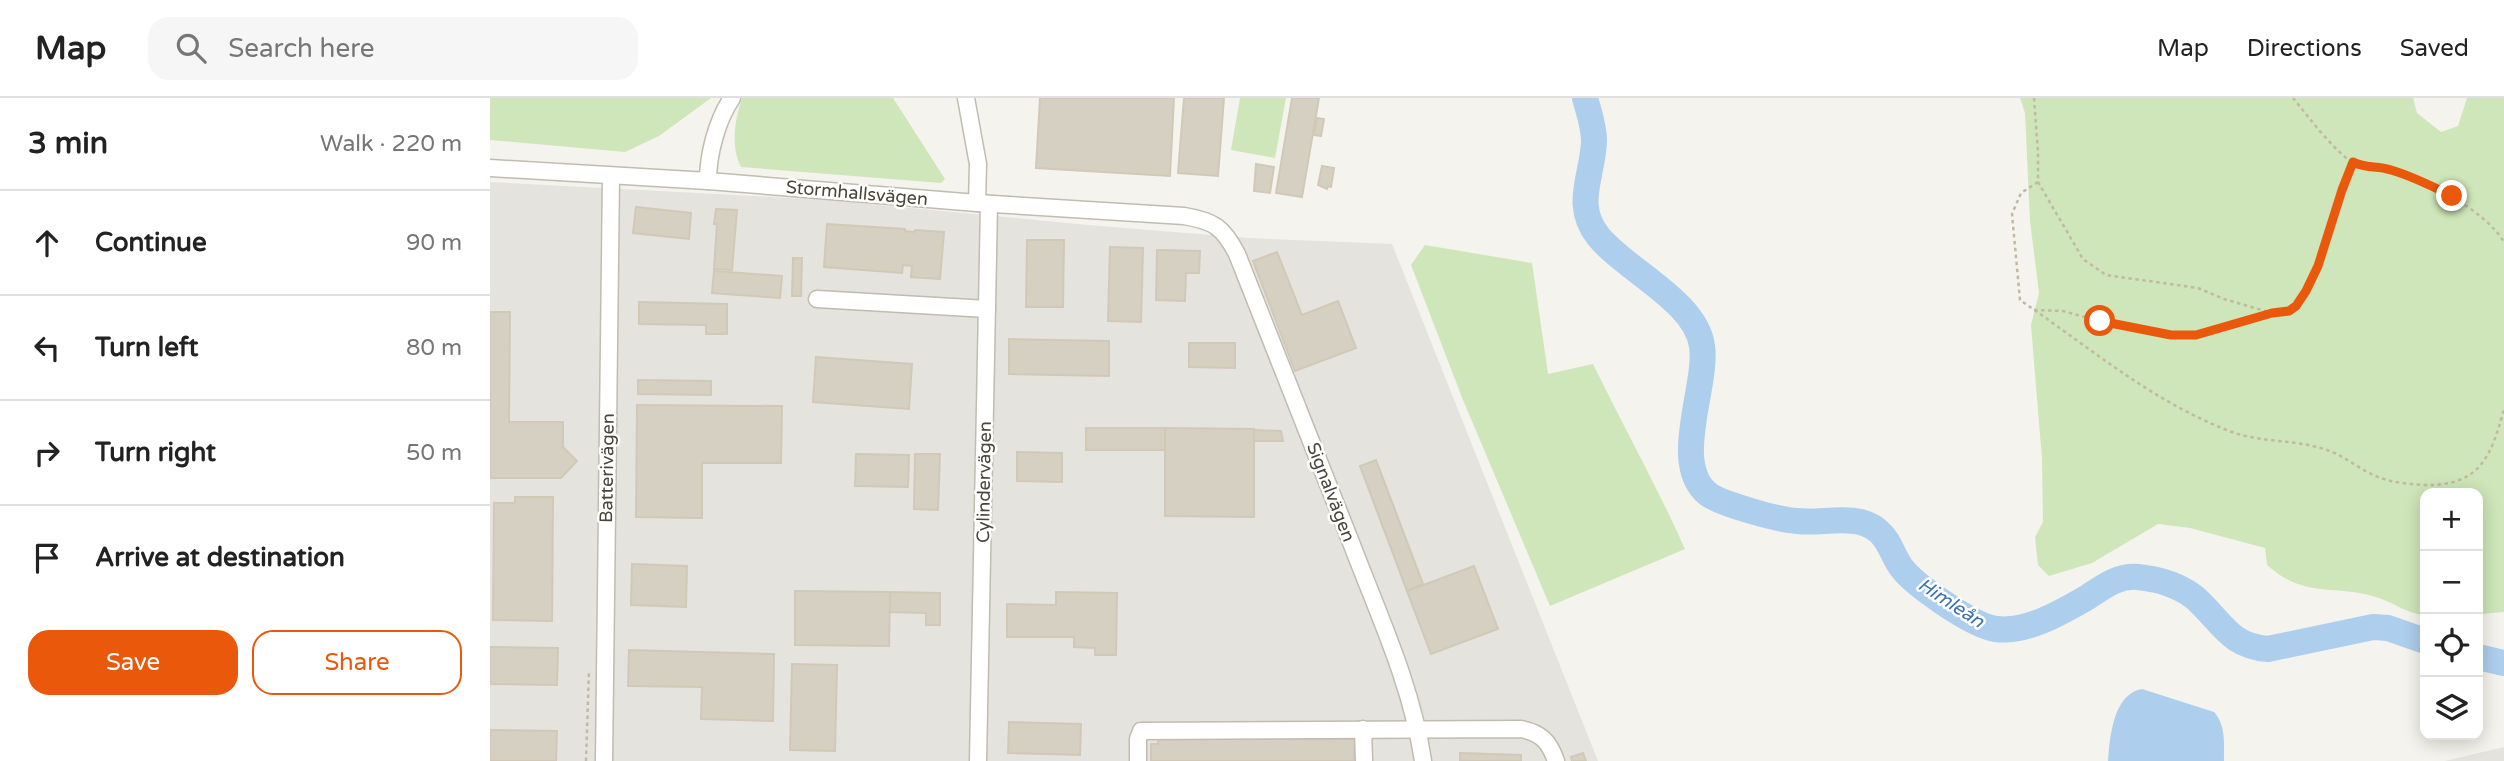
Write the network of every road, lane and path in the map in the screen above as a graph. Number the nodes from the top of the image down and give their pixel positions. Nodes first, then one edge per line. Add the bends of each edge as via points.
1 (733, 98) edge
2 (966, 98) edge
3 (2034, 98) edge
4 (2293, 98) edge
5 (2353, 162) junction
6 (490, 168) edge
7 (611, 176) junction
8 (708, 181) junction
9 (2038, 182) junction
10 (983, 204) junction
11 (1221, 229) joint
12 (2504, 242) edge
13 (817, 299) dead end
14 (987, 309) junction
15 (2035, 310) junction
16 (2272, 313) junction
17 (2504, 409) edge
18 (1363, 729) junction
19 (1418, 729) junction
20 (604, 761) edge
21 (978, 761) edge
22 (1138, 761) edge
23 (1364, 761) edge
24 (1423, 761) edge
25 (1556, 761) edge

1 - 8 street via 714,140
2 - 10 street, Cylindervägen
3 - 9 path
4 - 5 path
5 - 12 path via 2390,169 2441,190 2487,223
5 - 16 path via 2306,291 2289,311
6 - 7 street, Stormhallsvägen
7 - 8 street, Stormhallsvägen
7 - 20 street, Batterivägen
8 - 10 street, Stormhallsvägen
9 - 15 path via 2021,193 2012,214 2020,300
9 - 16 path via 2083,259 2106,275 2198,288
10 - 11 street, Stormhallsvägen via 1184,216
10 - 14 street, Cylindervägen
11 - 19 street, Signalvägen via 1248,280 1407,689
13 - 14 street
14 - 21 street, Cylindervägen
15 - 16 path via 2063,311 2171,335 2196,335
15 - 17 path via 2188,414 2236,434 2317,447 2395,482 2445,485 2471,474 2490,451
18 - 19 street
18 - 22 street via 1141,731
18 - 23 street
19 - 24 street, Signalvägen
19 - 25 street via 1535,732 1545,739

